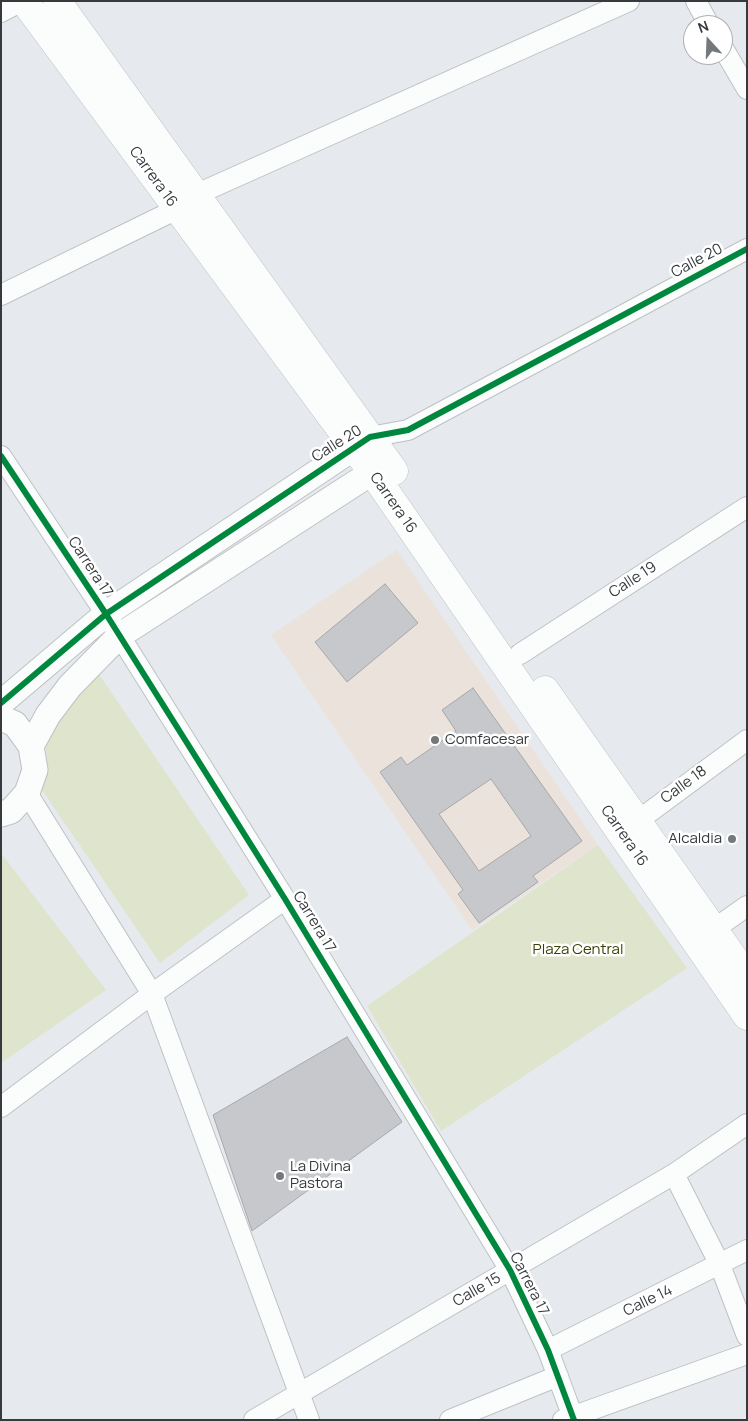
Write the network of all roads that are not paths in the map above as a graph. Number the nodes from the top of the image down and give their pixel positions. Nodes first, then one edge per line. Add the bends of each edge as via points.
1 (23, 1) edge
2 (57, 1) edge
3 (628, 1) edge
4 (696, 1) edge
5 (1, 12) edge
6 (704, 15) edge
7 (733, 65) edge
8 (747, 90) edge
9 (186, 202) junction
10 (747, 249) edge
11 (1, 295) edge
12 (408, 430) junction
13 (362, 442) junction
14 (1, 456) edge
15 (381, 468) junction
16 (747, 507) edge
17 (106, 614) junction
18 (119, 636) junction
19 (520, 654) junction
20 (1, 703) edge
21 (1, 718) edge
22 (747, 740) edge
23 (31, 746) junction
24 (27, 793) junction
25 (1, 814) edge
26 (629, 827) junction
27 (285, 899) junction
28 (747, 906) edge
29 (712, 930) junction
30 (747, 977) edge
31 (152, 994) junction
32 (747, 1016) edge
33 (1, 1107) edge
34 (747, 1124) edge
35 (674, 1174) junction
36 (747, 1250) edge
37 (720, 1266) junction
38 (510, 1270) junction
39 (747, 1336) edge
40 (548, 1350) junction
41 (747, 1354) edge
42 (558, 1376) junction
43 (300, 1394) junction
44 (570, 1419) edge
45 (254, 1420) edge
46 (309, 1420) edge
47 (450, 1420) edge

1 - 5 street
1 - 9 main road, Carrera 16
2 - 9 main road, Carrera 16
3 - 9 street
4 - 6 street
7 - 8 street
9 - 11 street
9 - 13 main road, Carrera 16
10 - 12 street, Calle 20
12 - 13 street, Calle 20
12 - 15 street, Calle 20
13 - 15 main road, Carrera 16
13 - 17 street, Calle 20
14 - 17 street, Carrera 17
15 - 18 street, Calle 20
15 - 19 main road, Carrera 16
15 - 26 main road, Carrera 16 via 583,779
16 - 19 street, Calle 19
17 - 18 street, Carrera 17
17 - 20 street, Calle 20
18 - 23 street, Calle 20 via 70,686 48,715
18 - 27 street, Carrera 17
19 - 26 main road, Carrera 16
21 - 23 street via 15,724
22 - 26 street, Calle 18
23 - 24 street via 35,770
24 - 25 street via 11,810
24 - 31 street
26 - 29 main road, Carrera 16
26 - 32 main road, Carrera 16
27 - 31 street
27 - 38 street, Carrera 17
28 - 29 street
29 - 30 main road, Carrera 16
31 - 33 street
31 - 43 street
34 - 35 street, Calle 15
35 - 37 street
35 - 38 street, Calle 15
36 - 37 street, Calle 14
37 - 39 street
37 - 40 street, Calle 14
38 - 40 street, Carrera 17
38 - 43 street, Calle 15
40 - 42 street, Carrera 17
41 - 44 street
42 - 44 street, Carrera 17
42 - 47 street
43 - 45 street, Calle 15
43 - 46 street

